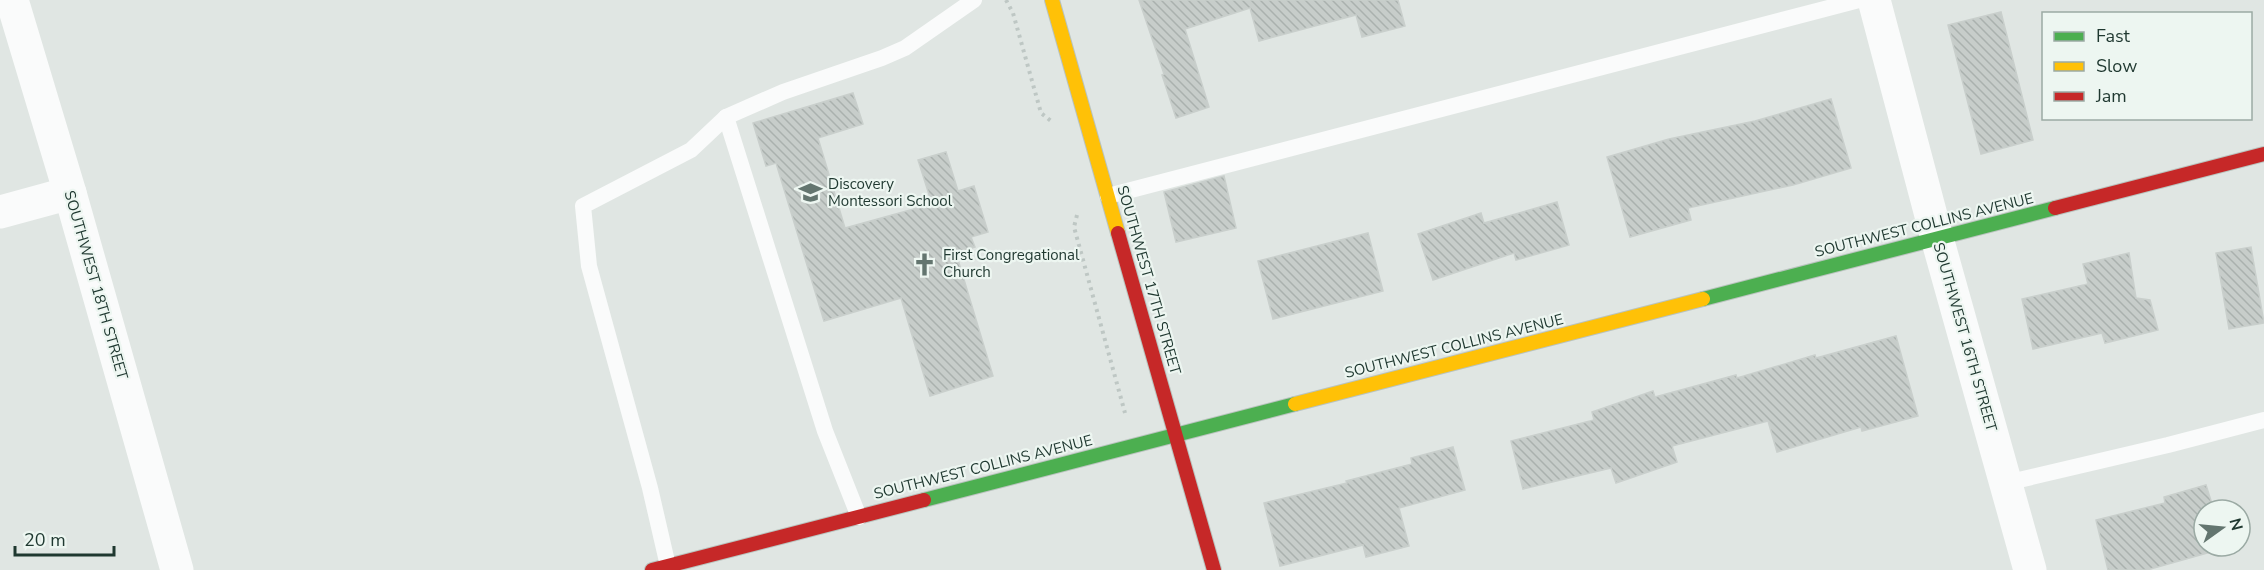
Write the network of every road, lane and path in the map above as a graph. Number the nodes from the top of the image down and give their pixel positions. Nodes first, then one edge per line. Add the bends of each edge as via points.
1 (12, 0) edge
2 (974, 0) edge
3 (1006, 0) edge
4 (1052, 0) edge
5 (1859, 0) edge
6 (1874, 0) edge
7 (726, 117) junction
8 (1057, 125) dead end
9 (2264, 154) edge
10 (70, 193) junction
11 (1108, 196) junction
12 (1078, 211) dead end
13 (0, 212) edge
14 (1937, 238) junction
15 (2264, 420) edge
16 (1176, 435) junction
17 (1130, 447) junction
18 (2006, 483) junction
19 (859, 517) junction
20 (660, 568) edge
21 (177, 570) edge
22 (1214, 570) edge
23 (2030, 570) edge

1 - 10 street, SOUTHWEST 18TH STREET
2 - 7 lane via 905,48
3 - 8 path via 1041,113
4 - 11 street, SOUTHWEST 17TH STREET
5 - 11 lane
6 - 14 street, SOUTHWEST 16TH STREET
7 - 19 lane via 825,431
7 - 20 lane via 691,150 583,206 589,266 650,488
9 - 14 street, SOUTHWEST COLLINS AVENUE
10 - 13 street
10 - 21 street, SOUTHWEST 18TH STREET
11 - 16 street, SOUTHWEST 17TH STREET
12 - 17 path via 1074,227 1124,405
14 - 16 street, SOUTHWEST COLLINS AVENUE
14 - 18 street, SOUTHWEST 16TH STREET
15 - 18 lane
16 - 17 street, SOUTHWEST COLLINS AVENUE
16 - 22 street, SOUTHWEST 17TH STREET
17 - 19 street, SOUTHWEST COLLINS AVENUE
18 - 23 street, SOUTHWEST 16TH STREET
19 - 20 street, SOUTHWEST COLLINS AVENUE

